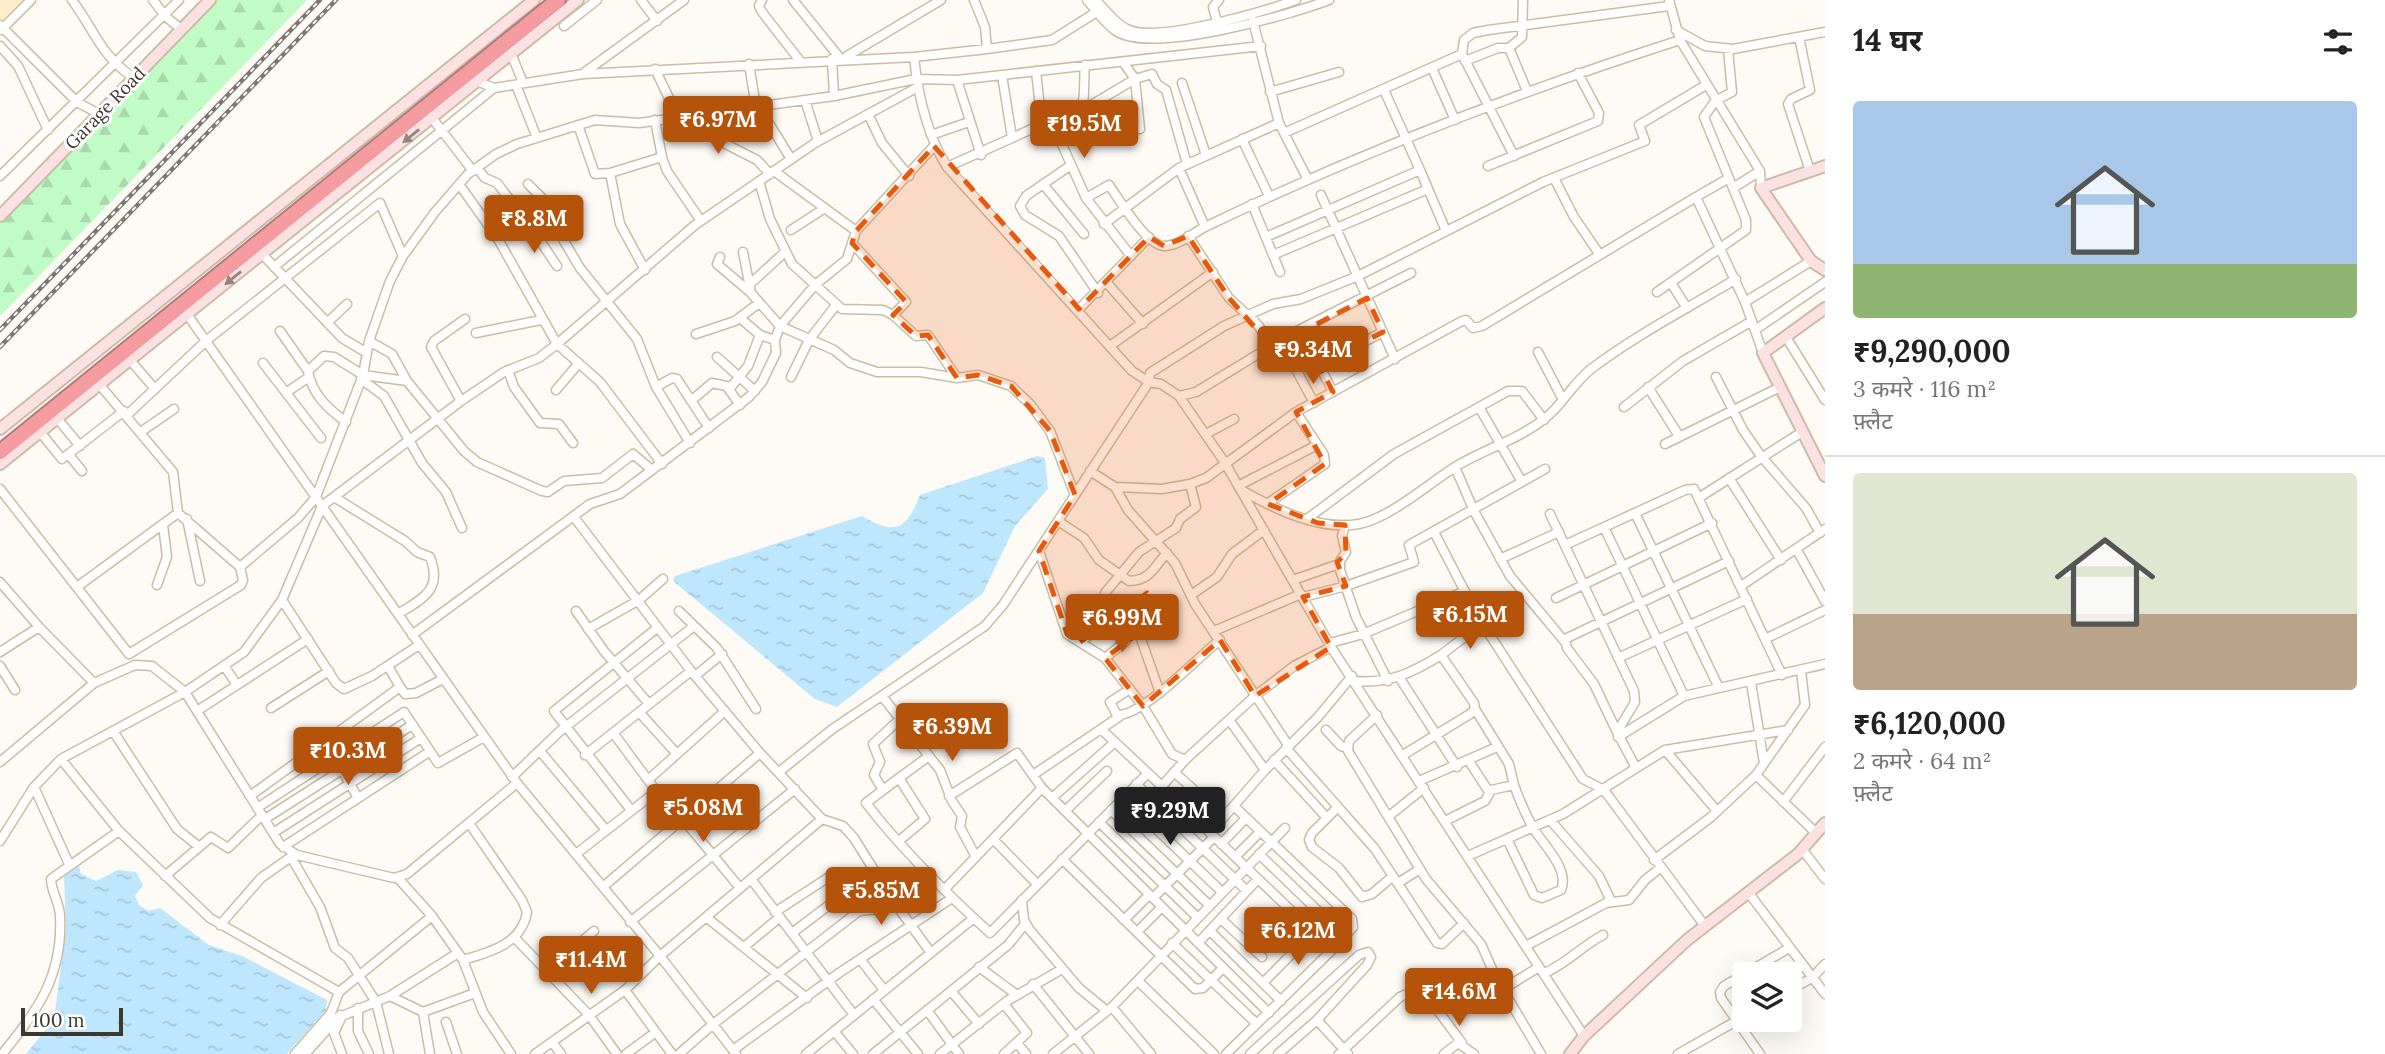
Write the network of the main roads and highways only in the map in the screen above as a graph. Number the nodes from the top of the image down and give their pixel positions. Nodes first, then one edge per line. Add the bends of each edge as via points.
1 (543, 0) edge
2 (558, 0) edge
3 (498, 38) junction
4 (0, 440) edge
5 (0, 452) edge

1 - 3 highway
2 - 3 highway
3 - 4 highway
3 - 5 highway via 184,310

